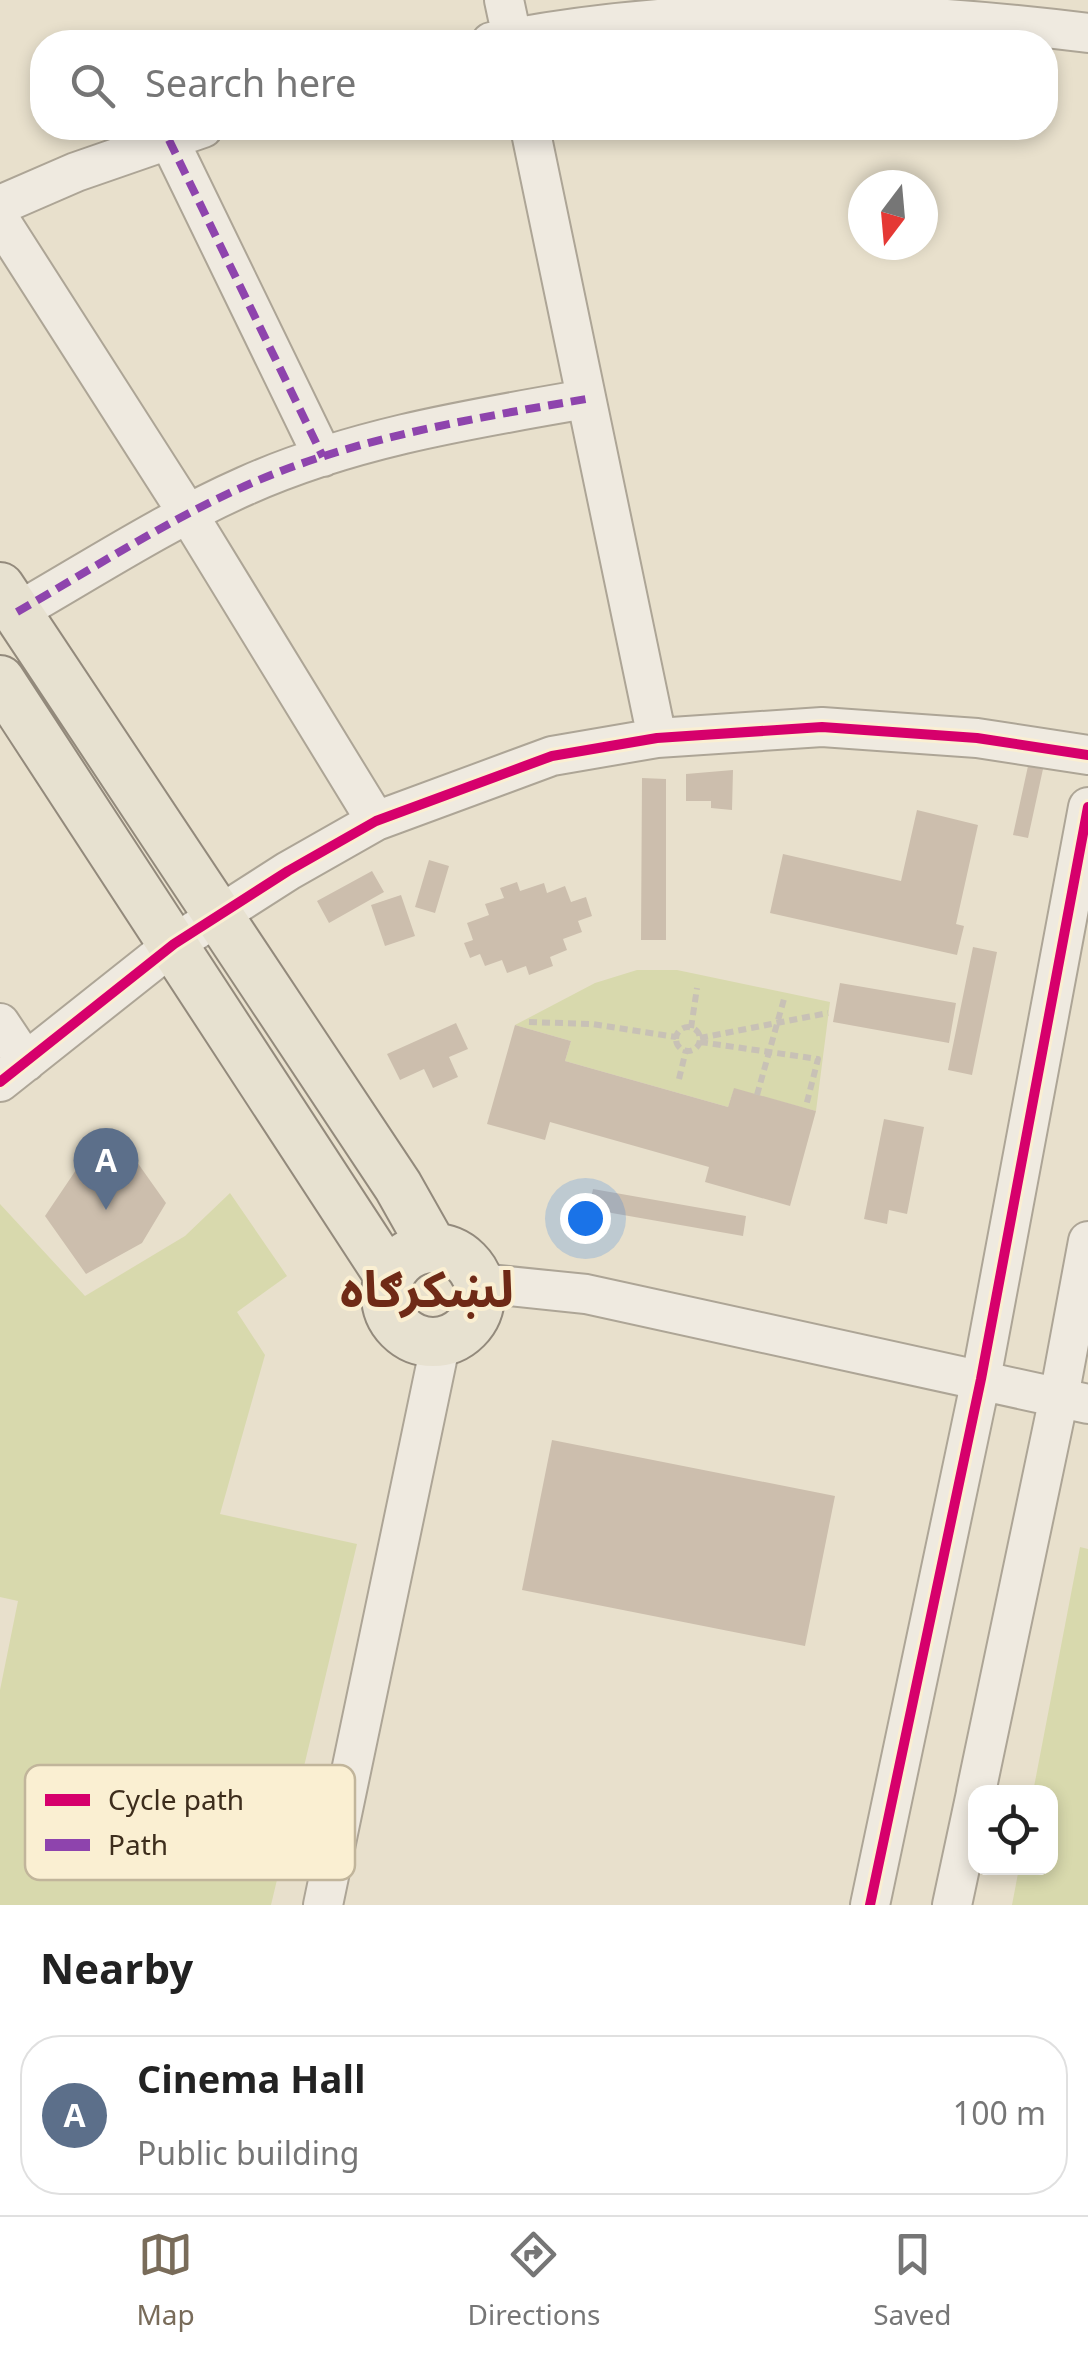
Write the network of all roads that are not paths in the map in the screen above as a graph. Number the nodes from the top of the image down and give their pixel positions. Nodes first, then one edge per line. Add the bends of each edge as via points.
1 (504, 0) edge
2 (505, 30) edge
3 (596, 30) edge
4 (1088, 33) edge
5 (169, 140) edge
6 (189, 140) edge
7 (532, 140) edge
8 (0, 205) edge
9 (0, 220) edge
10 (586, 399) junction
11 (323, 457) junction
12 (188, 514) junction
13 (8, 600) edge
14 (0, 680) edge
15 (657, 738) junction
16 (1088, 754) edge
17 (1088, 807) edge
18 (376, 821) junction
19 (218, 918) junction
20 (174, 944) junction
21 (0, 1023) edge
22 (13, 1072) edge
23 (1088, 1241) edge
24 (433, 1248) junction
25 (389, 1276) junction
26 (479, 1282) junction
27 (441, 1342) junction
28 (980, 1378) junction
29 (1073, 1401) edge
30 (352, 1765) edge
31 (978, 1785) edge
32 (968, 1830) edge
33 (328, 1880) edge
34 (323, 1905) edge
35 (870, 1905) edge
36 (952, 1905) edge

1 - 2 street
3 - 4 street via 736,13 871,13
5 - 8 street
6 - 11 street
7 - 10 street
9 - 12 street
10 - 11 street via 452,422
10 - 15 street
11 - 12 street
12 - 13 street
12 - 18 street
13 - 19 main road
14 - 20 main road
15 - 16 street via 822,727
15 - 18 street via 552,756
17 - 28 street
18 - 19 street
19 - 20 street
19 - 24 main road
20 - 22 street
20 - 25 main road
21 - 22 street
23 - 29 street
24 - 25 main road via 408,1255
24 - 26 main road via 458,1255
25 - 27 main road via 386,1298 394,1323 414,1339
26 - 27 main road via 470,1324
26 - 28 street via 586,1294
27 - 30 street
28 - 29 street
28 - 35 street
29 - 31 street
32 - 36 street
33 - 34 street

